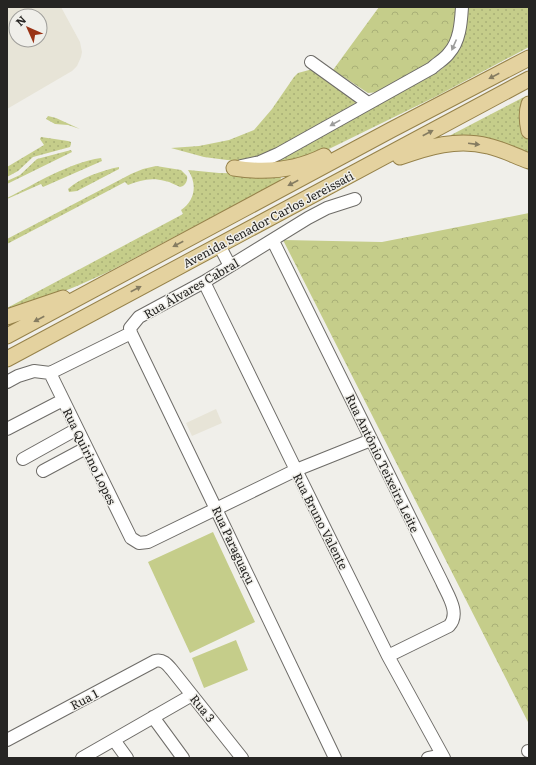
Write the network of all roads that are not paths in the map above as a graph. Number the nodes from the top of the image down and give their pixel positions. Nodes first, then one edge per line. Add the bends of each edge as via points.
1 (462, 7) edge
2 (529, 58) edge
3 (311, 62) dead end
4 (529, 79) edge
5 (368, 103) junction
6 (529, 104) edge
7 (391, 130) junction
8 (529, 131) edge
9 (381, 158) junction
10 (529, 161) edge
11 (234, 168) joint
12 (355, 199) dead end
13 (273, 241) junction
14 (219, 245) junction
15 (230, 266) junction
16 (204, 282) junction
17 (103, 284) junction
18 (7, 317) edge
19 (130, 333) junction
20 (7, 336) edge
21 (7, 359) edge
22 (50, 373) junction
23 (7, 382) edge
24 (63, 400) junction
25 (7, 429) edge
26 (77, 430) junction
27 (371, 440) junction
28 (86, 448) junction
29 (23, 458) dead end
30 (296, 470) junction
31 (43, 471) dead end
32 (216, 509) junction
33 (388, 656) junction
34 (162, 661) joint
35 (192, 695) junction
36 (153, 717) junction
37 (7, 740) edge
38 (114, 740) junction
39 (443, 756) edge
40 (82, 758) edge
41 (126, 758) edge
42 (183, 758) edge
43 (242, 758) edge
44 (335, 758) edge
45 (428, 758) edge

1 -> 5 street via 461,24 454,47 448,55 432,68
2 -> 7 main road, Avenida Senador Carlos Jereissati
3 - 5 street
9 -> 4 main road, Avenida Senador Carlos Jereissati
5 -> 11 street via 278,154 260,162
6 - 8 main road
7 - 11 main road via 365,141 347,145 297,167 274,170
7 -> 17 main road, Avenida Senador Carlos Jereissati
9 -> 10 main road via 398,157 428,147 463,142 488,146
9 - 14 main road, Avenida Senador Carlos Jereissati
12 - 13 street, Rua Álvares Cabral via 327,208
13 - 15 street, Rua Álvares Cabral
13 - 27 street, Rua Antônio Teixeira Leite
14 - 15 street
21 -> 14 main road, Avenida Senador Carlos Jereissati
15 - 16 street, Rua Álvares Cabral
16 - 19 street, Rua Álvares Cabral via 139,317 130,328
16 - 30 street, Rua Bruno Valente
17 - 18 main road
17 -> 20 main road, Avenida Senador Carlos Jereissati
19 - 22 street
19 - 32 street, Rua Paraguaçu
22 - 23 street via 34,371
22 - 24 street, Rua Quirino Lopes
24 - 25 street
24 - 26 street, Rua Quirino Lopes
26 - 28 street, Rua Quirino Lopes
26 - 29 street
27 - 30 street
27 - 33 street, Rua Antônio Teixeira Leite via 442,582 454,614 449,626
28 - 31 street
28 - 32 street, Rua Quirino Lopes via 131,538 139,543 148,542
30 - 32 street
30 - 33 street, Rua Bruno Valente
32 - 44 street, Rua Paraguaçu
33 - 39 street, Rua Bruno Valente
34 - 35 street, Rua 3
34 - 37 street, Rua 1 via 155,661
35 - 36 street
35 - 43 street, Rua 3
36 - 38 street
36 - 42 street
38 - 40 street
38 - 41 street
39 - 45 street

